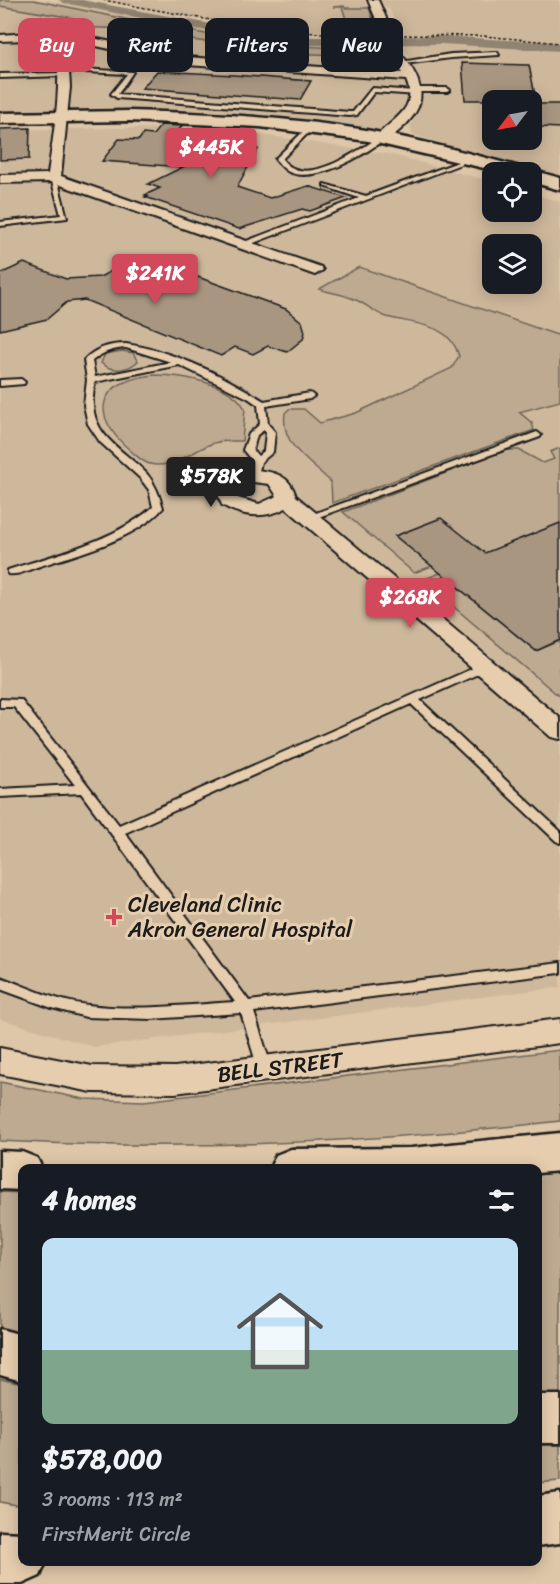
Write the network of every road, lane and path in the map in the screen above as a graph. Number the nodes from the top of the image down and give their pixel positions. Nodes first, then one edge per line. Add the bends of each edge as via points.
1 (102, 0) edge
2 (373, 0) edge
3 (380, 18) edge
4 (10, 23) dead end
5 (18, 25) edge
6 (18, 37) edge
7 (0, 38) edge
8 (95, 42) edge
9 (560, 43) edge
10 (497, 54) dead end
11 (404, 62) joint
12 (65, 72) joint
13 (95, 72) edge
14 (0, 76) edge
15 (411, 77) junction
16 (447, 90) dead end
17 (418, 92) junction
18 (212, 103) junction
19 (60, 116) junction
20 (0, 118) edge
21 (200, 118) junction
22 (311, 127) junction
23 (382, 138) junction
24 (471, 159) junction
25 (482, 162) edge
26 (54, 177) junction
27 (0, 179) edge
28 (542, 179) edge
29 (560, 184) edge
30 (326, 185) dead end
31 (366, 198) junction
32 (0, 224) edge
33 (240, 245) junction
34 (315, 270) dead end
35 (178, 363) junction
36 (92, 380) junction
37 (21, 382) dead end
38 (0, 383) edge
39 (310, 396) dead end
40 (262, 404) junction
41 (264, 425) junction
42 (537, 435) dead end
43 (255, 468) junction
44 (287, 498) junction
45 (310, 518) junction
46 (12, 572) dead end
47 (485, 667) junction
48 (413, 700) junction
49 (0, 703) edge
50 (560, 730) edge
51 (84, 789) junction
52 (0, 793) edge
53 (117, 831) junction
54 (560, 838) edge
55 (560, 968) edge
56 (0, 983) edge
57 (246, 1007) junction
58 (560, 1031) edge
59 (0, 1061) edge
60 (265, 1069) junction
61 (560, 1152) edge
62 (441, 1164) edge
63 (0, 1170) edge
64 (18, 1171) edge
65 (0, 1352) edge
66 (18, 1357) edge
67 (542, 1419) edge
68 (560, 1419) edge
69 (560, 1518) edge
70 (542, 1520) edge
71 (0, 1558) edge
72 (18, 1558) edge

1 - 9 path via 284,33 483,36
2 - 3 street
4 - 5 street
6 - 7 street
8 - 15 street via 188,61
10 - 11 lane
11 - 15 street
12 - 14 lane
12 - 19 street
13 - 18 lane via 131,74 114,94 117,96
15 - 17 street
16 - 17 lane
17 - 18 lane via 372,90 355,114
17 - 23 street via 410,111
18 - 21 lane
19 - 20 main road
19 - 21 main road
19 - 26 street
21 - 22 main road
22 - 23 main road
22 - 23 lane via 278,159 291,170 308,173 350,159
23 - 24 main road
24 - 25 main road
24 - 31 lane
26 - 27 street
26 - 32 lane via 65,217
26 - 33 street
28 - 29 main road
30 - 31 lane
31 - 33 lane
33 - 34 street
35 - 36 lane
35 - 36 lane via 127,346 103,349 88,360
35 - 40 lane via 248,393
36 - 46 lane via 87,399 95,431 149,482 157,495 158,508 148,519 80,549
37 - 38 lane
39 - 40 lane
40 - 41 lane
41 - 43 lane via 253,434 248,450
41 - 43 lane via 271,432 268,452
42 - 45 lane
43 - 44 street via 280,482
43 - 44 street via 229,485 229,501 244,508 264,509
44 - 45 street
45 - 47 street
47 - 48 lane
47 - 50 street
48 - 53 lane
48 - 54 lane
49 - 51 lane via 17,703
51 - 52 lane
51 - 53 lane
53 - 57 lane
55 - 57 lane
56 - 57 lane via 86,1011 151,1013
57 - 60 lane
58 - 60 street, BELL STREET
59 - 60 street, BELL STREET via 121,1081 175,1080
61 - 62 main road
63 - 64 main road
65 - 66 main road
67 - 68 main road
69 - 70 main road
71 - 72 main road

